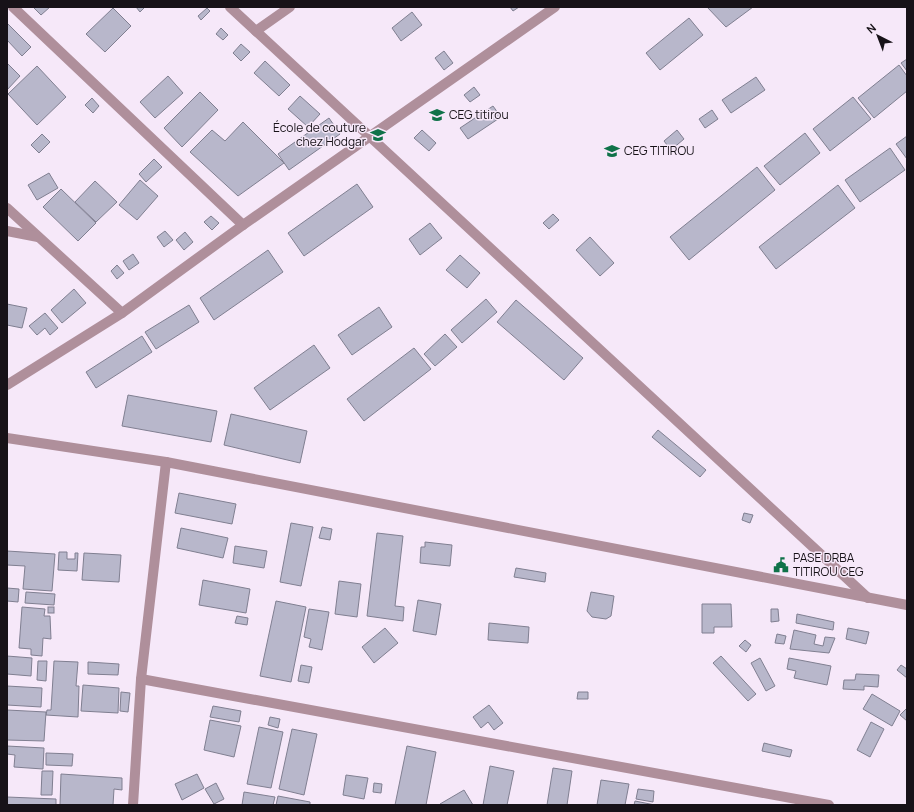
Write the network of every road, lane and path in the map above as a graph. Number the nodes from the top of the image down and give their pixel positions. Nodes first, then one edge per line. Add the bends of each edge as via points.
1 (13, 7) edge
2 (230, 7) edge
3 (290, 7) edge
4 (555, 7) edge
5 (256, 31) junction
6 (370, 136) junction
7 (7, 208) edge
8 (243, 225) junction
9 (7, 231) edge
10 (39, 237) junction
11 (122, 313) junction
12 (7, 385) edge
13 (7, 438) edge
14 (166, 462) junction
15 (868, 598) junction
16 (907, 605) edge
17 (141, 679) junction
18 (133, 805) edge
19 (829, 805) edge

1 - 8 street
2 - 5 street
3 - 5 street
4 - 6 street
5 - 6 street
6 - 8 street
6 - 15 street
7 - 10 street
8 - 11 street
9 - 10 street
10 - 11 street
11 - 12 street
13 - 14 street
14 - 15 street
14 - 17 street
15 - 16 street
17 - 18 street
17 - 19 street

